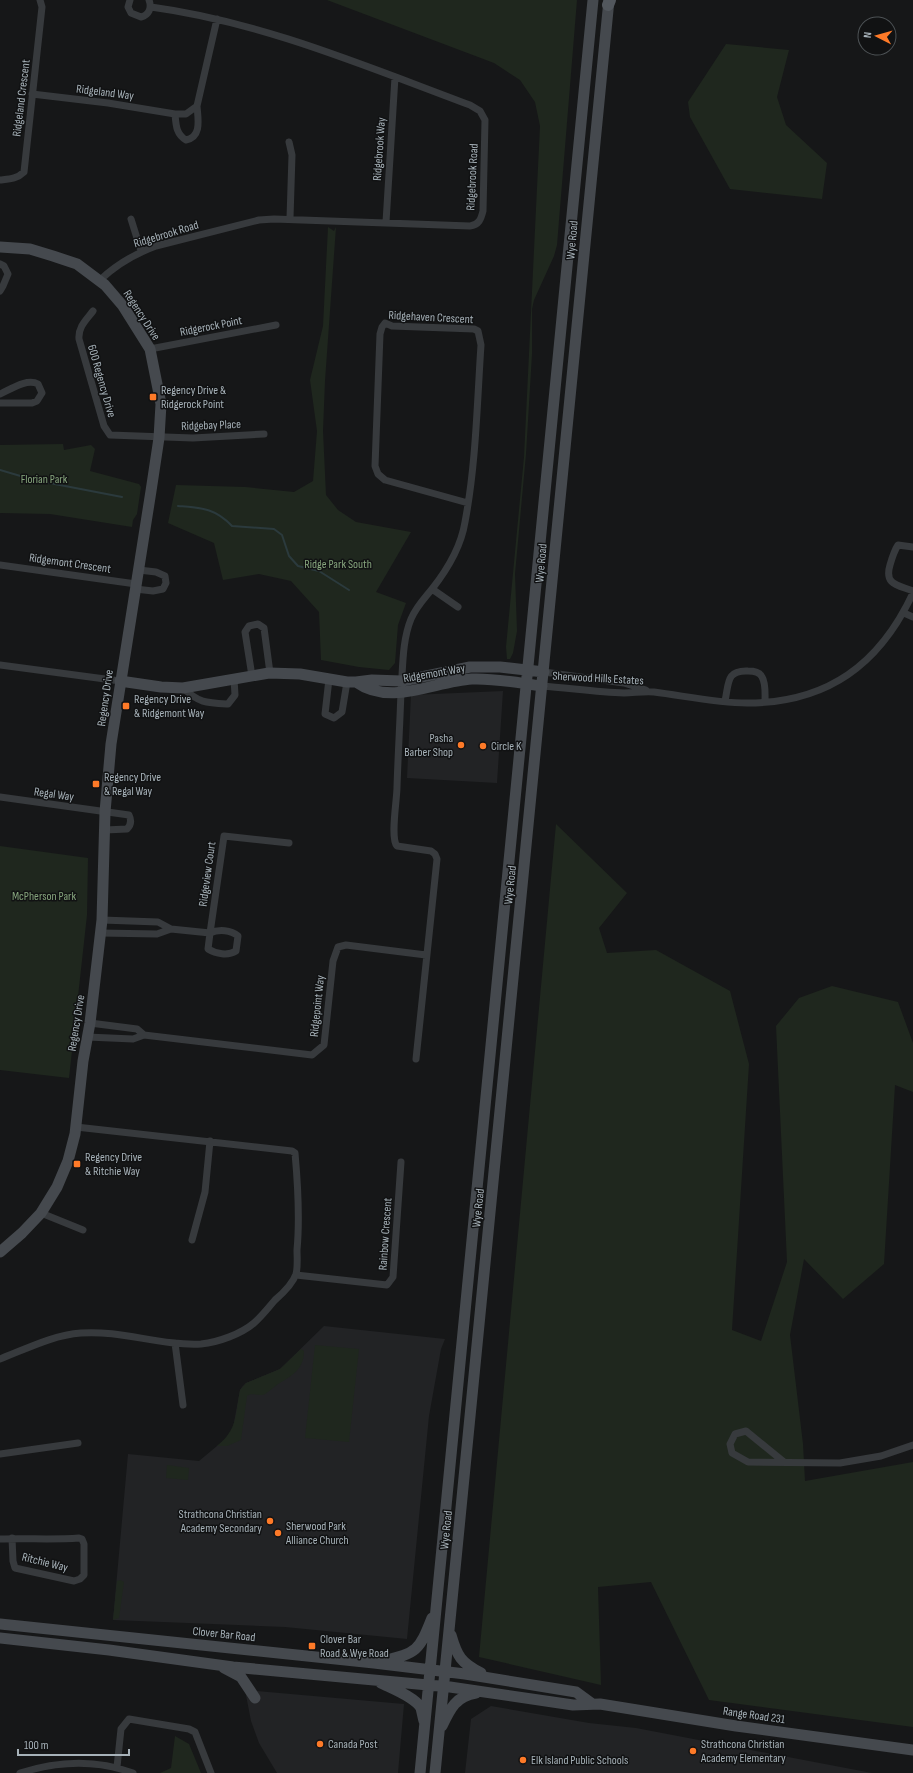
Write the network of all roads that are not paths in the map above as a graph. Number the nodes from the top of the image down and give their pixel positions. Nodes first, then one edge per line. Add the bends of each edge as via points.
1 (40, 0) edge
2 (130, 0) edge
3 (593, 0) edge
4 (609, 2) edge
5 (150, 4) edge
6 (217, 18) junction
7 (395, 77) junction
8 (32, 94) junction
9 (197, 106) junction
10 (175, 114) junction
11 (290, 142) dead end
12 (0, 180) edge
13 (290, 218) junction
14 (131, 219) dead end
15 (386, 222) junction
16 (0, 247) edge
17 (141, 252) junction
18 (0, 264) edge
19 (0, 279) edge
20 (100, 280) junction
21 (2, 289) edge
22 (93, 311) dead end
23 (276, 325) dead end
24 (150, 349) junction
25 (0, 394) edge
26 (0, 403) edge
27 (264, 434) dead end
28 (159, 438) junction
29 (468, 503) junction
30 (913, 547) edge
31 (0, 565) edge
32 (139, 570) junction
33 (136, 587) junction
34 (432, 589) junction
35 (913, 592) edge
36 (458, 607) dead end
37 (904, 613) junction
38 (913, 617) edge
39 (0, 665) edge
40 (528, 670) junction
41 (270, 672) junction
42 (544, 672) junction
43 (252, 676) junction
44 (234, 679) junction
45 (329, 679) junction
46 (120, 681) junction
47 (352, 682) junction
48 (526, 684) junction
49 (402, 686) junction
50 (542, 686) junction
51 (183, 688) junction
52 (652, 692) junction
53 (725, 701) junction
54 (765, 702) junction
55 (0, 797) edge
56 (105, 812) junction
57 (105, 830) junction
58 (289, 843) dead end
59 (102, 920) junction
60 (171, 929) junction
61 (101, 933) junction
62 (210, 933) junction
63 (426, 955) junction
64 (90, 1023) junction
65 (144, 1035) junction
66 (88, 1036) junction
67 (416, 1059) dead end
68 (76, 1127) junction
69 (210, 1141) junction
70 (401, 1162) dead end
71 (41, 1213) junction
72 (83, 1230) dead end
73 (192, 1240) dead end
74 (0, 1252) edge
75 (296, 1274) junction
76 (175, 1343) junction
77 (0, 1359) edge
78 (183, 1405) dead end
79 (78, 1443) dead end
80 (913, 1445) edge
81 (0, 1454) edge
82 (784, 1462) junction
83 (12, 1538) junction
84 (0, 1539) edge
85 (437, 1605) junction
86 (0, 1622) edge
87 (449, 1628) junction
88 (0, 1638) edge
89 (374, 1663) junction
90 (218, 1665) junction
91 (431, 1670) junction
92 (445, 1671) junction
93 (490, 1678) junction
94 (373, 1679) junction
95 (429, 1685) junction
96 (444, 1686) junction
97 (483, 1692) junction
98 (255, 1698) dead end
99 (591, 1703) junction
100 (425, 1728) junction
101 (438, 1736) junction
102 (913, 1750) edge
103 (117, 1767) junction
104 (20, 1773) edge
105 (133, 1773) edge
106 (211, 1773) edge
107 (420, 1773) edge
108 (435, 1773) edge

1 - 8 street, Ridgeland Crescent via 42,7
2 - 5 street, Ridgebrook Road via 129,10 137,17 148,14
3 - 40 main road, Wye Road
4 - 42 main road, Wye Road
5 - 6 street, Ridgebrook Road
6 - 7 street, Ridgebrook Road via 317,48
6 - 9 street
7 - 15 street, Ridgebrook Way
7 - 15 street, Ridgebrook Road via 470,105 483,114 486,120 483,211 479,222 470,226
8 - 10 street, Ridgeland Way
8 - 12 street, Ridgeland Crescent via 24,172 20,176
9 - 10 street, Ridgeland Way via 186,114
9 - 10 street via 198,128 192,139 186,140 180,136
11 - 13 street
13 - 15 street, Ridgebrook Road
13 - 17 street, Ridgebrook Road via 259,220
14 - 17 street
16 - 20 main road, Regency Drive via 30,249 53,256 77,264
17 - 20 street, Ridgebrook Road via 121,262
18 - 21 street via 7,269 8,274
19 - 21 street
20 - 24 main road, Regency Drive via 123,306
22 - 28 street, 600 Regency Drive via 78,332 104,426 110,435
23 - 24 street, Ridgerock Point
24 - 28 main road, Regency Drive via 161,404
25 - 26 street via 34,381 42,393 37,401 32,403
27 - 28 street, Ridgebay Place
28 - 32 main road, Regency Drive
29 - 29 street, Ridgehaven Crescent via 385,480 378,474 375,466 380,334 385,323 392,326 478,331 481,345
29 - 34 street, Ridgehaven Crescent via 460,540 447,569
30 - 35 street, Sherwood Hills Estates via 898,545 888,572 888,578 894,584
31 - 33 street, Ridgemont Crescent
32 - 33 main road, Regency Drive
32 - 33 street via 165,576 166,583 163,589 154,591
33 - 46 main road, Regency Drive
34 - 36 street
34 - 49 street, Ridgehaven Crescent via 415,609 408,628 404,646
35 - 37 street, Sherwood Hills Estates
37 - 38 street
37 - 54 street, Sherwood Hills Estates via 877,651 846,677 806,695
39 - 46 street
40 - 42 main road, Ridgemont Way
40 - 48 main road, Wye Road
40 - 49 main road, Ridgemont Way via 470,667
41 - 43 main road, Ridgemont Way
41 - 43 street via 264,628 258,624 249,626 246,632
41 - 45 main road, Ridgemont Way
42 - 50 main road, Wye Road
42 - 52 street, Sherwood Hills Estates via 624,684
43 - 44 main road, Ridgemont Way
44 - 51 main road, Ridgemont Way
44 - 51 street via 235,695 228,704 202,701 194,698
45 - 47 main road, Ridgemont Way
45 - 47 street via 325,714 334,718 342,712
46 - 51 main road, Ridgemont Way
46 - 56 main road, Regency Drive
47 - 49 main road, Ridgemont Way via 376,691
48 - 49 main road, Ridgemont Way via 473,679 419,690
48 - 50 main road, Ridgemont Way
48 - 85 main road, Wye Road
49 - 63 street via 393,837 397,846 431,851 437,859
50 - 52 street, Sherwood Hills Estates via 624,693
50 - 87 main road, Wye Road
52 - 53 street, Sherwood Hills Estates
53 - 54 street, Sherwood Hills Estates
53 - 54 street via 729,679 733,674 738,671 754,671 764,678
55 - 56 street, Regal Way
56 - 57 main road, Regency Drive
56 - 57 street via 127,814 132,819 127,829
57 - 59 main road, Regency Drive
58 - 62 street, Ridgeview Court via 224,836
59 - 60 street, Ridgeview Court via 158,922
59 - 61 main road, Regency Drive
60 - 61 street, Ridgeview Court via 157,934
60 - 62 street, Ridgeview Court
61 - 64 main road, Regency Drive
62 - 62 street, Ridgeview Court via 208,949 231,954 236,951 238,936 234,933 216,930
63 - 65 street, Ridgepoint Way via 346,945 338,947 333,961 324,1045 312,1055
63 - 67 street
64 - 65 street, Ridgepoint Way via 137,1029
64 - 66 main road, Regency Drive
65 - 66 street, Ridgepoint Way via 133,1039
66 - 68 main road, Regency Drive
68 - 69 street
68 - 71 main road, Regency Drive via 68,1161 57,1187
69 - 73 street via 205,1192
69 - 75 street via 295,1153 300,1231
70 - 75 street, Rainbow Crescent via 393,1277 387,1285
71 - 72 street
71 - 74 main road, Regency Drive
75 - 76 street via 282,1294 254,1323 239,1332 202,1344
76 - 77 street via 81,1332 67,1334
76 - 78 street
79 - 81 street
80 - 82 street via 881,1456 840,1463
82 - 82 street via 746,1431 735,1434 730,1444 732,1453 748,1462
83 - 83 street, Ritchie Way via 12,1561 15,1568 74,1581 84,1575 82,1539
83 - 84 street, Ritchie Way
85 - 89 main road via 424,1639 414,1651 405,1656
85 - 91 main road, Wye Road
86 - 89 main road, Clover Bar Road
87 - 92 main road, Wye Road
87 - 93 main road via 461,1659 469,1667
88 - 90 main road
89 - 91 main road, Clover Bar Road
90 - 94 main road
90 - 98 main road via 241,1677
91 - 92 main road, Clover Bar Road
91 - 95 main road, Wye Road
92 - 93 main road, Range Road 231
92 - 96 main road, Wye Road
93 - 99 main road, Range Road 231 via 576,1692
94 - 95 main road
94 - 100 main road via 417,1704 421,1708
95 - 96 main road
95 - 100 main road, Wye Road
96 - 97 main road, Range Road 231
96 - 101 main road, Wye Road
97 - 99 main road, Range Road 231 via 573,1704
97 - 101 main road via 466,1694 453,1705
99 - 102 main road, Range Road 231
100 - 107 main road, Wye Road
101 - 108 main road, Wye Road
103 - 104 street via 75,1762 59,1763
103 - 105 street
103 - 106 street via 121,1729 129,1719 194,1732

